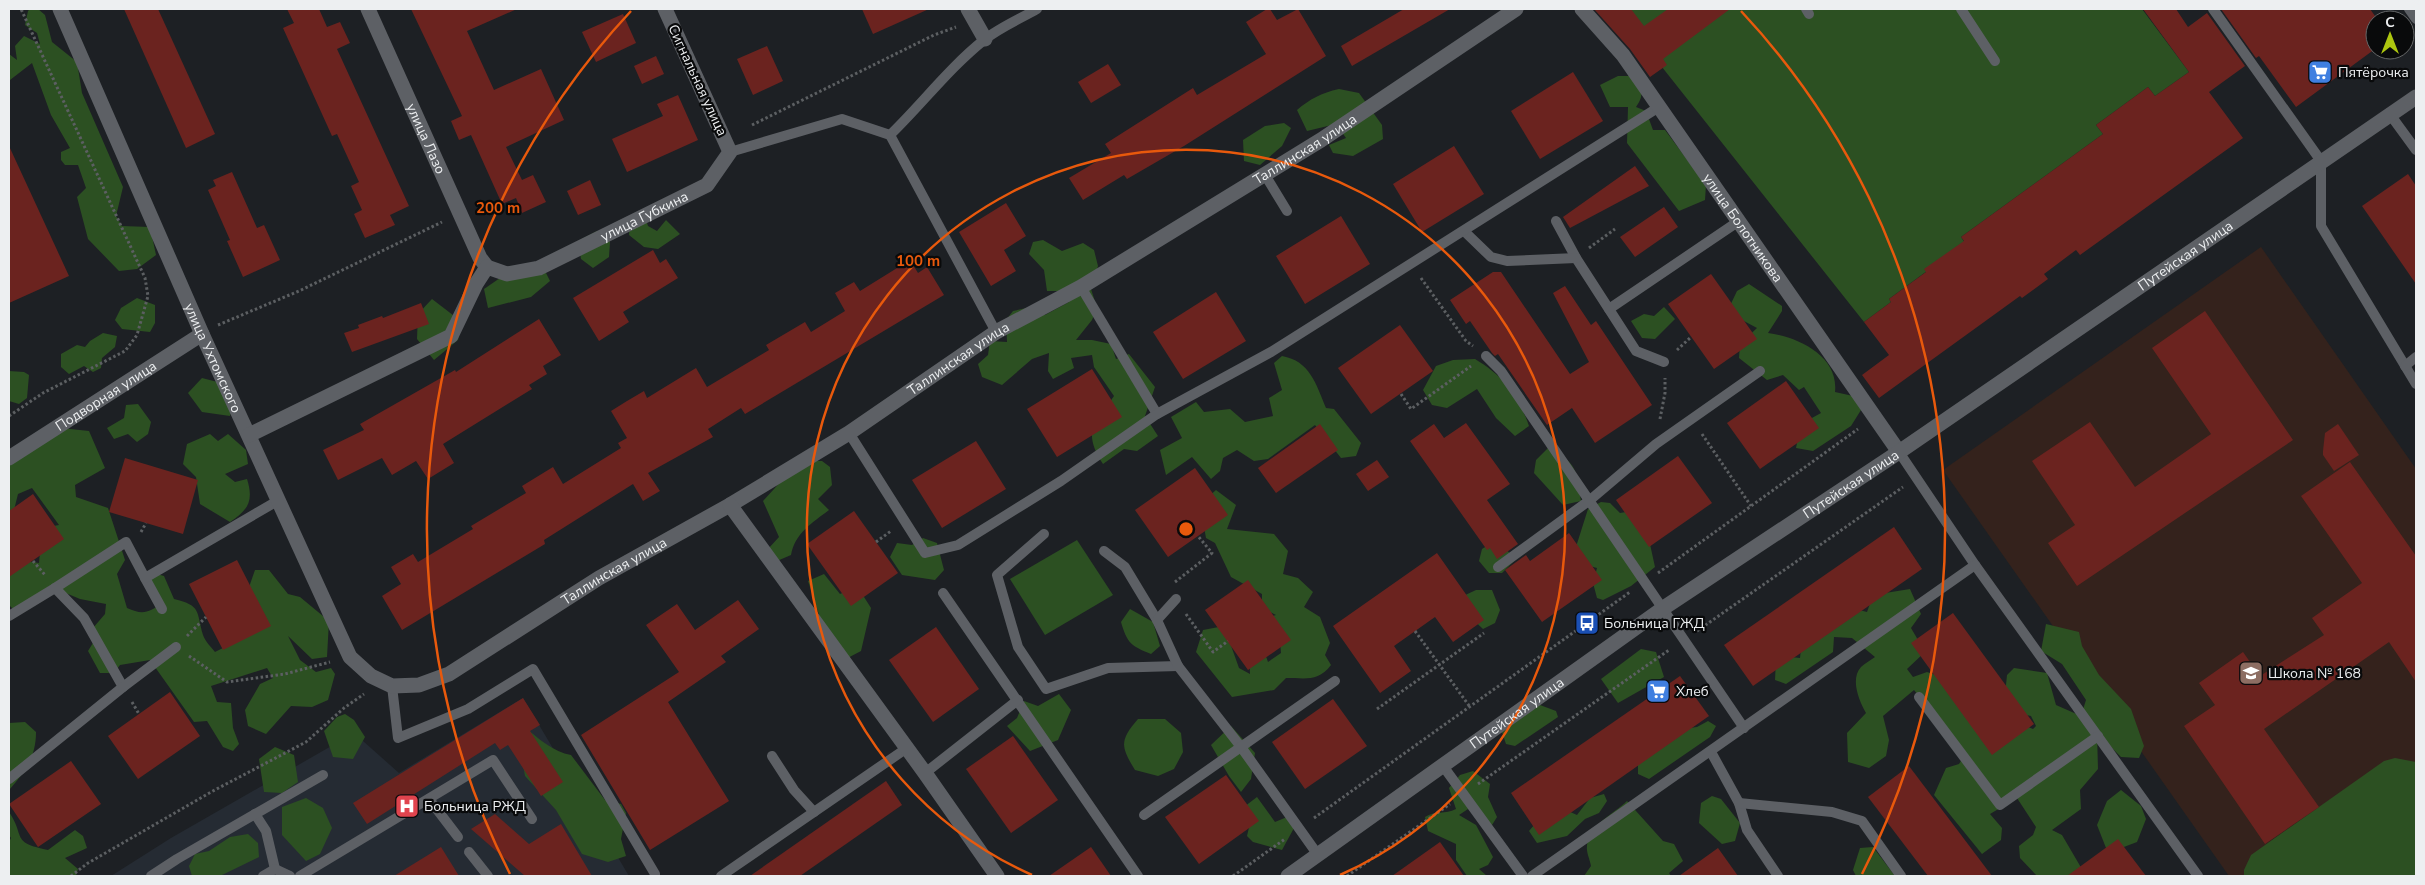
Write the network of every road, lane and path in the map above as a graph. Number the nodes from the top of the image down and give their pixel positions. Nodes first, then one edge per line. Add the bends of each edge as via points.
1 (21, 9) edge
2 (60, 9) edge
3 (368, 9) edge
4 (665, 9) edge
5 (1037, 9) edge
6 (1516, 9) edge
7 (1582, 9) edge
8 (1961, 9) edge
9 (2213, 9) edge
10 (2409, 9) edge
11 (971, 12) edge
12 (2416, 19) edge
13 (985, 39) junction
14 (1995, 61) dead end
15 (2416, 97) edge
16 (1659, 107) junction
17 (2389, 113) junction
18 (890, 135) junction
19 (728, 145) junction
20 (2416, 150) edge
21 (2321, 161) junction
22 (1265, 175) junction
23 (1287, 211) dead end
24 (460, 213) junction
25 (1556, 221) dead end
26 (1739, 222) junction
27 (1615, 229) dead end
28 (1464, 231) junction
29 (1576, 258) junction
30 (1411, 264) junction
31 (487, 267) junction
32 (1081, 287) junction
33 (1609, 309) junction
34 (996, 332) junction
35 (202, 334) junction
36 (1486, 356) junction
37 (2416, 357) edge
38 (1664, 362) joint
39 (2404, 366) junction
40 (1760, 371) dead end
41 (2416, 384) edge
42 (1401, 394) dead end
43 (1158, 414) junction
44 (9, 416) edge
45 (1692, 419) junction
46 (849, 433) junction
47 (249, 435) junction
48 (1656, 444) junction
49 (1899, 452) junction
50 (9, 458) edge
51 (1916, 478) junction
52 (279, 500) junction
53 (1590, 500) junction
54 (730, 505) junction
55 (1751, 506) dead end
56 (1044, 534) dead end
57 (1104, 551) dead end
58 (1975, 565) junction
59 (1498, 567) dead end
60 (145, 578) junction
61 (55, 588) junction
62 (944, 593) dead end
63 (1176, 599) dead end
64 (162, 609) dead end
65 (1662, 609) junction
66 (9, 616) edge
67 (206, 617) dead end
68 (1157, 620) junction
69 (1415, 631) dead end
70 (1484, 633) dead end
71 (1683, 640) junction
72 (176, 647) junction
73 (350, 657) junction
74 (1440, 665) junction
75 (1178, 666) junction
76 (1335, 682) dead end
77 (387, 683) junction
78 (123, 687) junction
79 (1920, 697) dead end
80 (1018, 700) junction
81 (1470, 707) dead end
82 (1377, 709) dead end
83 (1744, 728) junction
84 (2098, 736) junction
85 (1241, 747) junction
86 (907, 748) junction
87 (1406, 752) dead end
88 (1711, 752) junction
89 (772, 756) dead end
90 (1443, 766) junction
91 (925, 773) junction
92 (323, 775) dead end
93 (9, 780) edge
94 (1464, 794) junction
95 (429, 799) junction
96 (1739, 803) junction
97 (814, 812) junction
98 (256, 814) junction
99 (1144, 815) dead end
100 (532, 819) dead end
101 (1299, 829) junction
102 (458, 837) dead end
103 (469, 852) dead end
104 (1318, 855) junction
105 (275, 869) junction
106 (655, 874) dead end
107 (70, 876) edge
108 (151, 876) edge
109 (263, 876) edge
110 (290, 876) edge
111 (300, 876) edge
112 (488, 876) edge
113 (721, 876) edge
114 (997, 876) edge
115 (1138, 876) edge
116 (1233, 876) edge
117 (1288, 876) edge
118 (1347, 876) edge
119 (1522, 876) edge
120 (1532, 876) edge
121 (1778, 876) edge
122 (1901, 876) edge
123 (2198, 876) edge

1 - 44 path via 145,278 148,296 137,335 125,351 43,392
2 - 35 street, улица Ухтомского
3 - 24 street, улица Лазо
4 - 19 street, Сигнальная улица
5 - 13 lane
6 - 22 street, Таллинская улица
7 - 16 street, улица Болотникова via 1623,56
8 - 14 lane
9 - 21 lane
10 - 12 lane
11 - 13 street
11 - 19 path via 954,28 934,35
13 - 18 lane
15 - 17 street, Путейская улица
16 - 26 street, улица Болотникова
16 - 28 lane
17 - 20 lane
17 - 21 street, Путейская улица
18 - 19 lane via 842,119
18 - 34 lane
19 - 31 street, улица Губкина via 707,185 540,268 507,274
21 - 39 lane via 2321,226
21 - 49 street, Путейская улица
22 - 23 lane
22 - 32 street, Таллинская улица
24 - 31 street, улица Лазо
24 - 35 path
25 - 29 lane
26 - 33 lane
26 - 49 street, улица Болотникова
27 - 29 path
28 - 29 lane via 1491,257 1507,261
28 - 30 lane
29 - 33 lane
30 - 36 path via 1466,341
30 - 43 lane via 1271,352
31 - 47 street via 451,336
32 - 34 street, Таллинская улица
32 - 43 lane
33 - 38 lane via 1636,351
34 - 46 street, Таллинская улица
35 - 47 street, улица Ухтомского
35 - 50 street, Подворная улица
36 - 42 path via 1411,409
36 - 53 lane via 1501,371
37 - 39 lane
38 - 48 path via 1665,392
39 - 41 lane
40 - 45 lane
43 - 46 lane via 1061,481 958,545 925,554
45 - 48 lane
45 - 55 path
46 - 54 street, Таллинская улица
47 - 52 street, улица Ухтомского
48 - 53 lane
49 - 51 lane
49 - 65 street, Путейская улица
51 - 58 lane
51 - 71 path
52 - 60 lane
52 - 73 street, улица Ухтомского
53 - 59 lane
53 - 65 lane
54 - 77 street, Таллинская улица via 599,578 449,674 419,685
54 - 86 street
56 - 75 lane via 997,575 1018,647 1046,689 1108,668
57 - 68 lane via 1125,567
58 - 83 lane
58 - 84 lane
60 - 61 lane via 126,542
60 - 64 lane
61 - 66 lane
61 - 78 lane via 84,618
62 - 80 lane
63 - 68 lane
65 - 71 lane
65 - 90 street, Путейская улица
67 - 72 path
68 - 75 lane
69 - 74 path
70 - 74 path
71 - 83 lane
71 - 94 path
72 - 73 path via 227,682 285,674
72 - 78 lane
73 - 77 street, улица Ухтомского via 371,676
74 - 81 path
74 - 82 path
75 - 85 lane
76 - 85 lane
77 - 106 lane via 398,738 468,709 533,669
77 - 107 path via 344,708 306,742 211,792
78 - 93 lane
79 - 84 lane via 2000,805
80 - 91 lane
80 - 115 lane
83 - 88 lane
84 - 123 lane
85 - 99 lane
85 - 101 lane
86 - 91 street
86 - 97 lane
87 - 101 path
88 - 96 lane
88 - 120 lane
89 - 97 lane via 794,790
90 - 94 lane
90 - 104 street, Путейская улица
91 - 114 street
92 - 98 lane
94 - 118 path
94 - 119 lane
95 - 100 lane via 493,760
95 - 102 lane
95 - 111 lane
96 - 121 lane via 1747,830
96 - 122 lane via 1832,812 1862,821
97 - 113 lane
98 - 105 lane via 266,831
98 - 108 lane
101 - 104 lane
101 - 116 path
103 - 112 lane
104 - 117 street, Путейская улица
105 - 109 lane
105 - 110 lane

